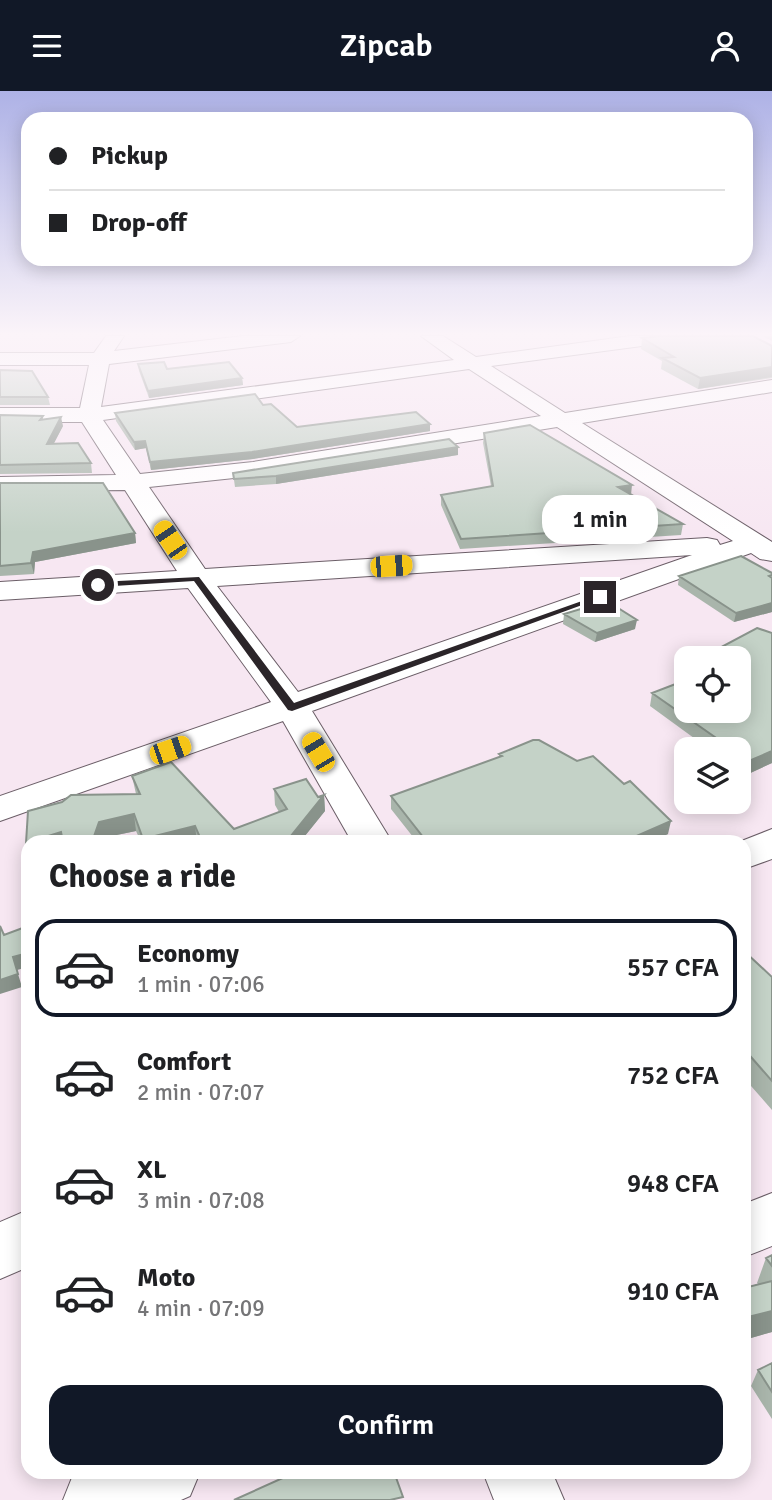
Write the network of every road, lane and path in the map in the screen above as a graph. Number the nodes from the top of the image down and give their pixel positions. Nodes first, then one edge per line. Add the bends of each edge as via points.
1 (93, 402) edge
2 (187, 402) edge
3 (533, 402) edge
4 (678, 402) edge
5 (0, 415) edge
6 (89, 415) junction
7 (563, 421) junction
8 (131, 482) junction
9 (0, 484) edge
10 (766, 546) edge
11 (196, 578) junction
12 (0, 591) edge
13 (292, 708) junction
14 (0, 809) edge
15 (368, 835) edge
16 (772, 842) edge
17 (751, 852) edge
18 (772, 1219) edge
19 (751, 1228) edge
20 (21, 1241) edge
21 (0, 1252) edge
22 (149, 1479) edge
23 (520, 1479) edge
24 (98, 1500) edge
25 (529, 1500) edge

1 - 6 street
2 - 6 street
3 - 7 street
4 - 7 street
5 - 6 street
6 - 8 street
7 - 8 street via 253,469
7 - 10 street
8 - 9 street
8 - 11 street
10 - 11 street
10 - 13 street
11 - 12 street
11 - 13 street
13 - 14 street
13 - 15 street
16 - 17 street
18 - 19 street
20 - 21 street
22 - 24 street
23 - 25 street

